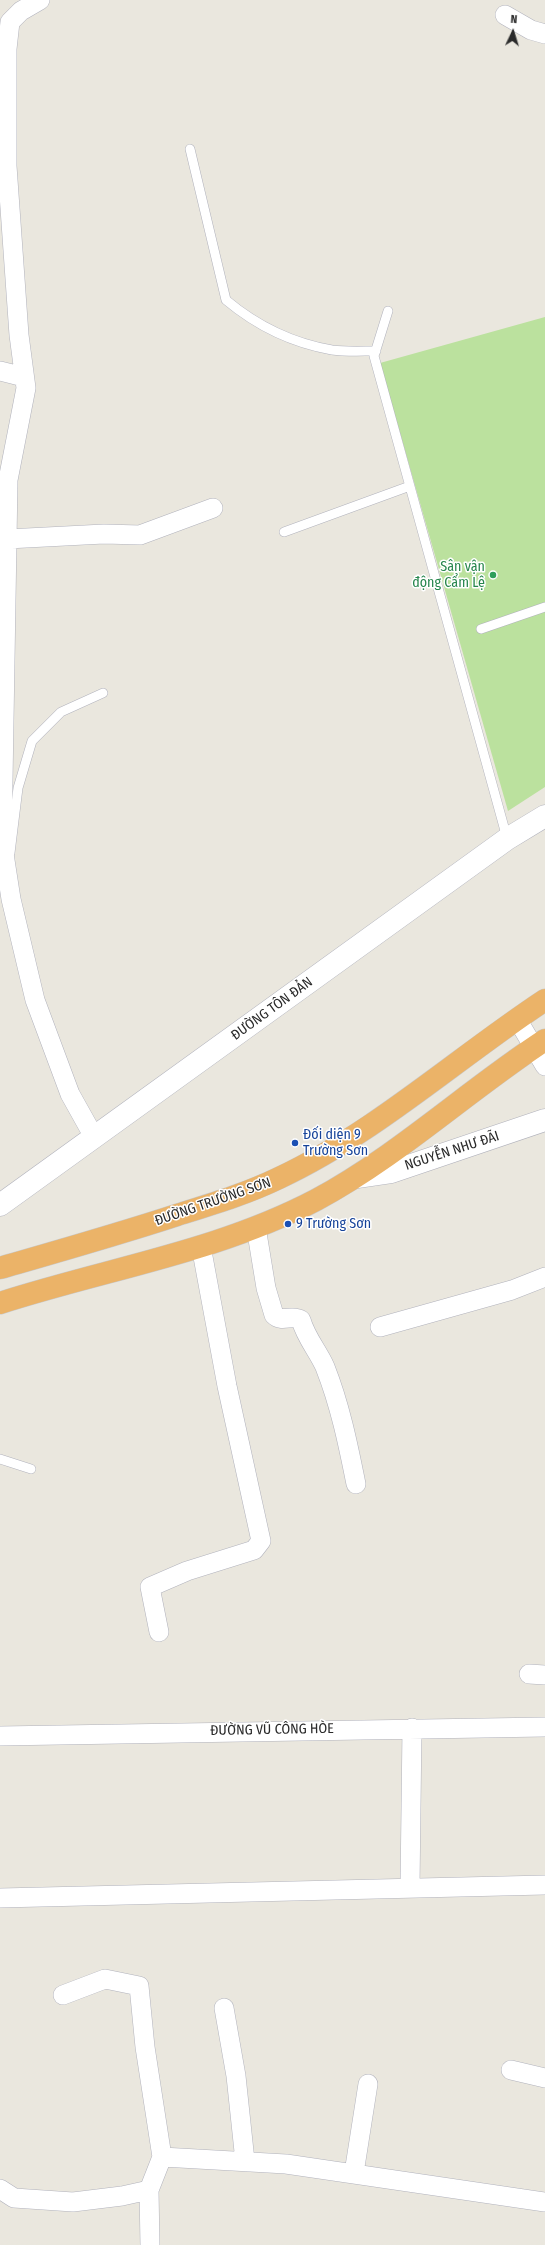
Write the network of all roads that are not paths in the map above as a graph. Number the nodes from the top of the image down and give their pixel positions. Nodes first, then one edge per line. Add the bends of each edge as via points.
1 (34, 1) edge
2 (505, 16) dead end
3 (545, 34) edge
4 (190, 149) dead end
5 (3, 166) edge
6 (388, 311) dead end
7 (376, 351) junction
8 (0, 371) edge
9 (24, 376) junction
10 (410, 486) junction
11 (213, 508) dead end
12 (284, 532) dead end
13 (7, 539) junction
14 (545, 606) edge
15 (481, 629) dead end
16 (103, 693) dead end
17 (1, 808) edge
18 (545, 816) edge
19 (507, 840) junction
20 (7, 875) junction
21 (6, 908) edge
22 (545, 1000) edge
23 (517, 1019) junction
24 (539, 1044) edge
25 (545, 1066) edge
26 (545, 1120) edge
27 (94, 1137) junction
28 (357, 1177) junction
29 (0, 1205) edge
30 (256, 1227) junction
31 (201, 1246) junction
32 (0, 1268) edge
33 (545, 1277) edge
34 (0, 1303) edge
35 (380, 1327) dead end
36 (0, 1459) edge
37 (30, 1469) dead end
38 (356, 1484) dead end
39 (159, 1632) dead end
40 (545, 1727) edge
41 (412, 1728) junction
42 (0, 1736) edge
43 (545, 1885) edge
44 (410, 1887) junction
45 (0, 1898) edge
46 (63, 1995) dead end
47 (224, 2008) dead end
48 (511, 2070) dead end
49 (545, 2078) edge
50 (368, 2084) dead end
51 (162, 2157) junction
52 (245, 2161) junction
53 (354, 2173) junction
54 (0, 2190) edge
55 (149, 2190) junction
56 (545, 2202) edge
57 (150, 2245) edge

1 - 5 street via 10,22
2 - 3 street via 531,30
4 - 7 lane via 226,300 246,317 300,342 333,350
5 - 9 street
6 - 7 lane
7 - 10 lane via 374,356
8 - 9 street
9 - 13 street via 26,388 8,480
10 - 12 lane
10 - 19 lane
11 - 13 street via 140,535 104,534
13 - 17 street
14 - 15 lane
16 - 20 lane via 61,712 32,741 18,788
17 - 20 street
18 - 19 street, ĐƯỜNG TÔN ĐẢN
19 - 27 street, ĐƯỜNG TÔN ĐẢN
20 - 21 street
21 - 27 street via 35,1000 70,1094
22 - 23 highway, ĐƯỜNG TRƯỜNG SƠN
23 - 24 street
23 - 32 highway, ĐƯỜNG TRƯỜNG SƠN via 405,1100 279,1178 239,1195
24 - 25 street
24 - 28 highway
26 - 28 street, NGUYỄN NHƯ ĐÃI via 391,1172
27 - 29 street, ĐƯỜNG TÔN ĐẢN
28 - 30 highway via 314,1201
30 - 31 highway
30 - 38 street via 266,1288 274,1315 281,1319 294,1317 301,1320 324,1365 346,1432
31 - 34 highway
31 - 39 street via 227,1386 261,1541 254,1550 187,1571 150,1587
33 - 35 street via 512,1290
36 - 37 lane
40 - 41 street, ĐƯỜNG VŨ CÔNG HÒE
41 - 42 street, ĐƯỜNG VŨ CÔNG HÒE
41 - 44 street
43 - 44 street
44 - 45 street
46 - 51 street via 105,1979 139,1986 145,2047
47 - 52 street via 236,2076
48 - 49 street
50 - 53 street
51 - 52 street
51 - 55 street
52 - 53 street
53 - 56 street
54 - 55 street via 14,2198 73,2202
55 - 57 street

